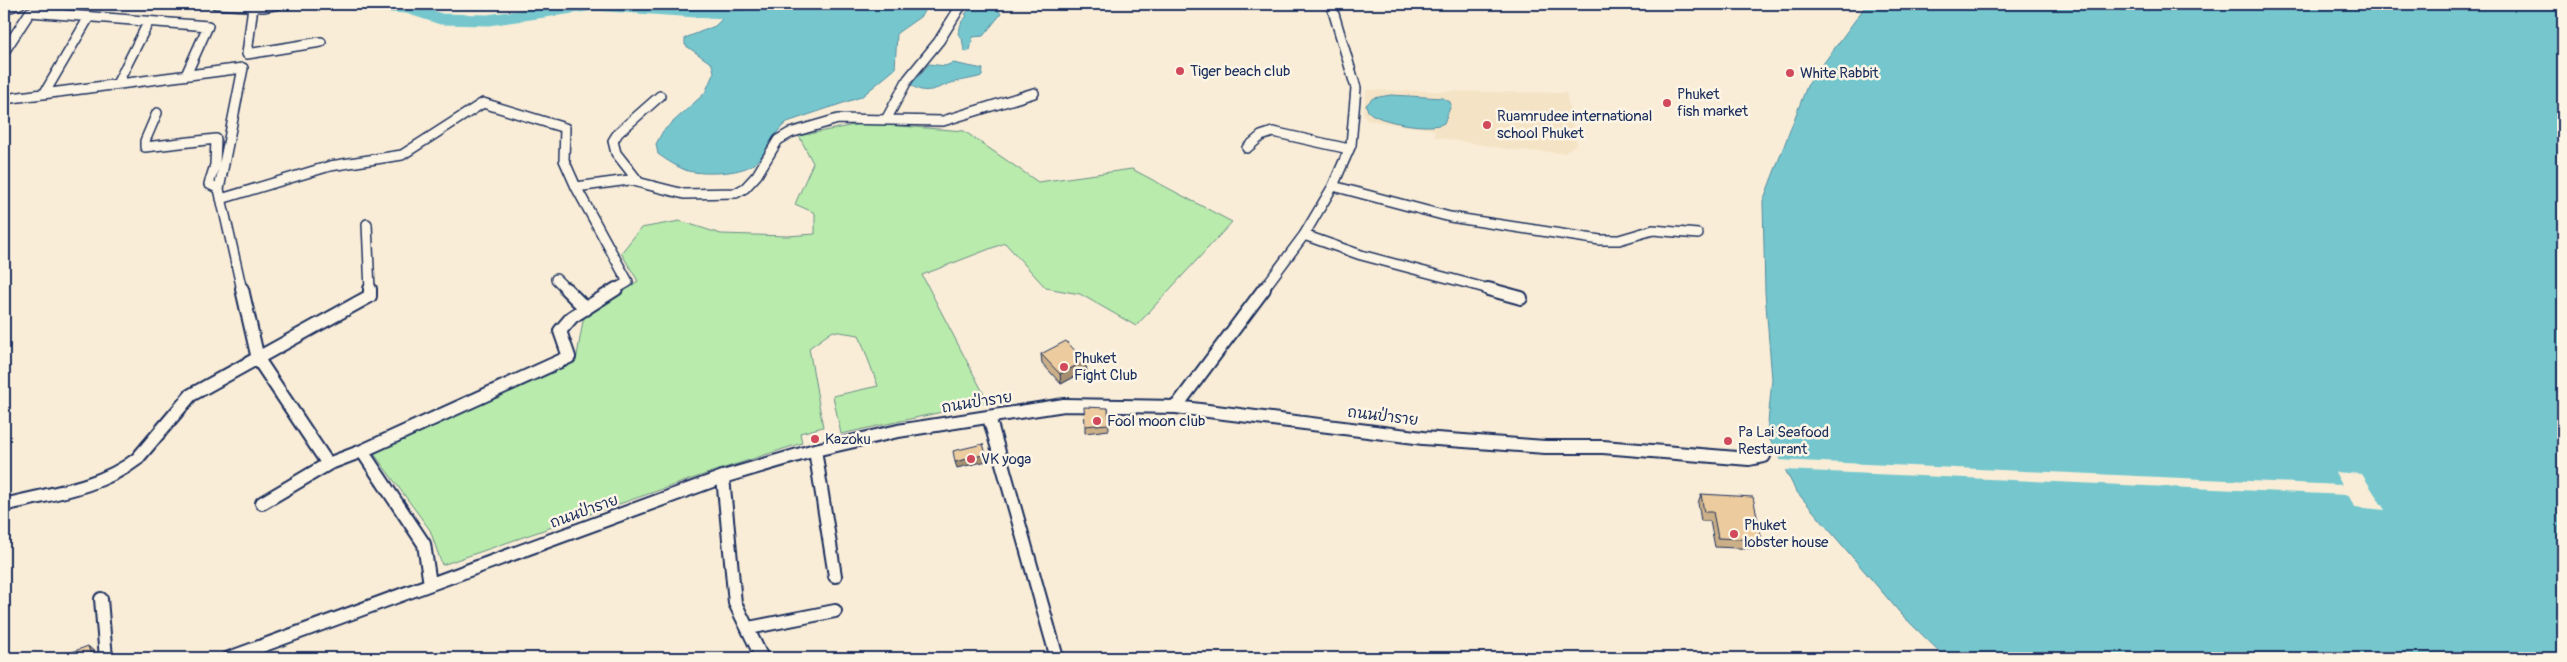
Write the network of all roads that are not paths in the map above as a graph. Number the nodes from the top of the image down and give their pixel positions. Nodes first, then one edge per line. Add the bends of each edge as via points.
1 (20, 4) edge
2 (216, 4) edge
3 (279, 4) edge
4 (962, 4) edge
5 (1331, 4) edge
6 (252, 6) junction
7 (4, 9) edge
8 (90, 16) junction
9 (149, 21) junction
10 (321, 42) dead end
11 (4, 52) edge
12 (186, 75) junction
13 (117, 84) junction
14 (1034, 93) dead end
15 (44, 94) junction
16 (660, 96) dead end
17 (4, 99) edge
18 (157, 113) dead end
19 (887, 118) junction
20 (1247, 148) dead end
21 (1349, 149) junction
22 (638, 181) junction
23 (1333, 186) junction
24 (576, 187) junction
25 (220, 194) junction
26 (367, 224) dead end
27 (1698, 234) dead end
28 (1304, 235) junction
29 (556, 279) dead end
30 (1520, 298) dead end
31 (586, 308) junction
32 (258, 360) junction
33 (1176, 407) junction
34 (989, 417) junction
35 (815, 450) junction
36 (362, 451) junction
37 (1764, 456) dead end
38 (328, 464) junction
39 (724, 477) junction
40 (262, 503) dead end
41 (4, 505) edge
42 (835, 576) dead end
43 (430, 584) junction
44 (101, 599) dead end
45 (836, 611) dead end
46 (749, 628) junction
47 (106, 658) edge
48 (229, 658) edge
49 (762, 658) edge
50 (1057, 658) edge

1 - 7 street
2 - 6 street
3 - 6 street
4 - 19 street via 939,41 908,79
5 - 21 street via 1356,88
6 - 10 street via 247,54
8 - 9 street
8 - 11 street via 30,12
8 - 15 street
9 - 12 street via 208,26
9 - 13 street
12 - 13 street
12 - 25 street via 243,68
13 - 15 street
14 - 19 street via 949,120
15 - 17 street
16 - 22 street via 613,141 616,153
18 - 25 street via 145,147 216,139 215,165 209,184
19 - 22 street via 838,119 785,135 775,144 757,175 736,193 684,194
20 - 21 street via 1273,132
21 - 23 street
22 - 24 street
23 - 27 street via 1450,217 1600,240 1619,240 1653,230
23 - 28 street
24 - 25 street via 564,160 565,128 483,103 402,155 330,166
24 - 31 street via 628,282
25 - 32 street
26 - 32 street via 370,296
28 - 30 street via 1362,255
28 - 33 street
29 - 31 street
31 - 36 street via 572,317 560,331 569,357
32 - 38 street
32 - 41 street via 191,395 175,409 128,466 110,476
33 - 34 street, ถนนป่าราย via 1064,406
33 - 37 street, ถนนป่าราย via 1423,438 1546,447 1604,447 1748,459
34 - 35 street, ถนนป่าราย via 898,431
34 - 50 street
35 - 39 street, ถนนป่าราย
35 - 42 street
36 - 38 street
36 - 43 street via 424,544
38 - 40 street
39 - 43 street, ถนนป่าราย
39 - 46 street via 735,603
43 - 48 street, ถนนป่าราย
44 - 47 street
45 - 46 street
46 - 49 street

